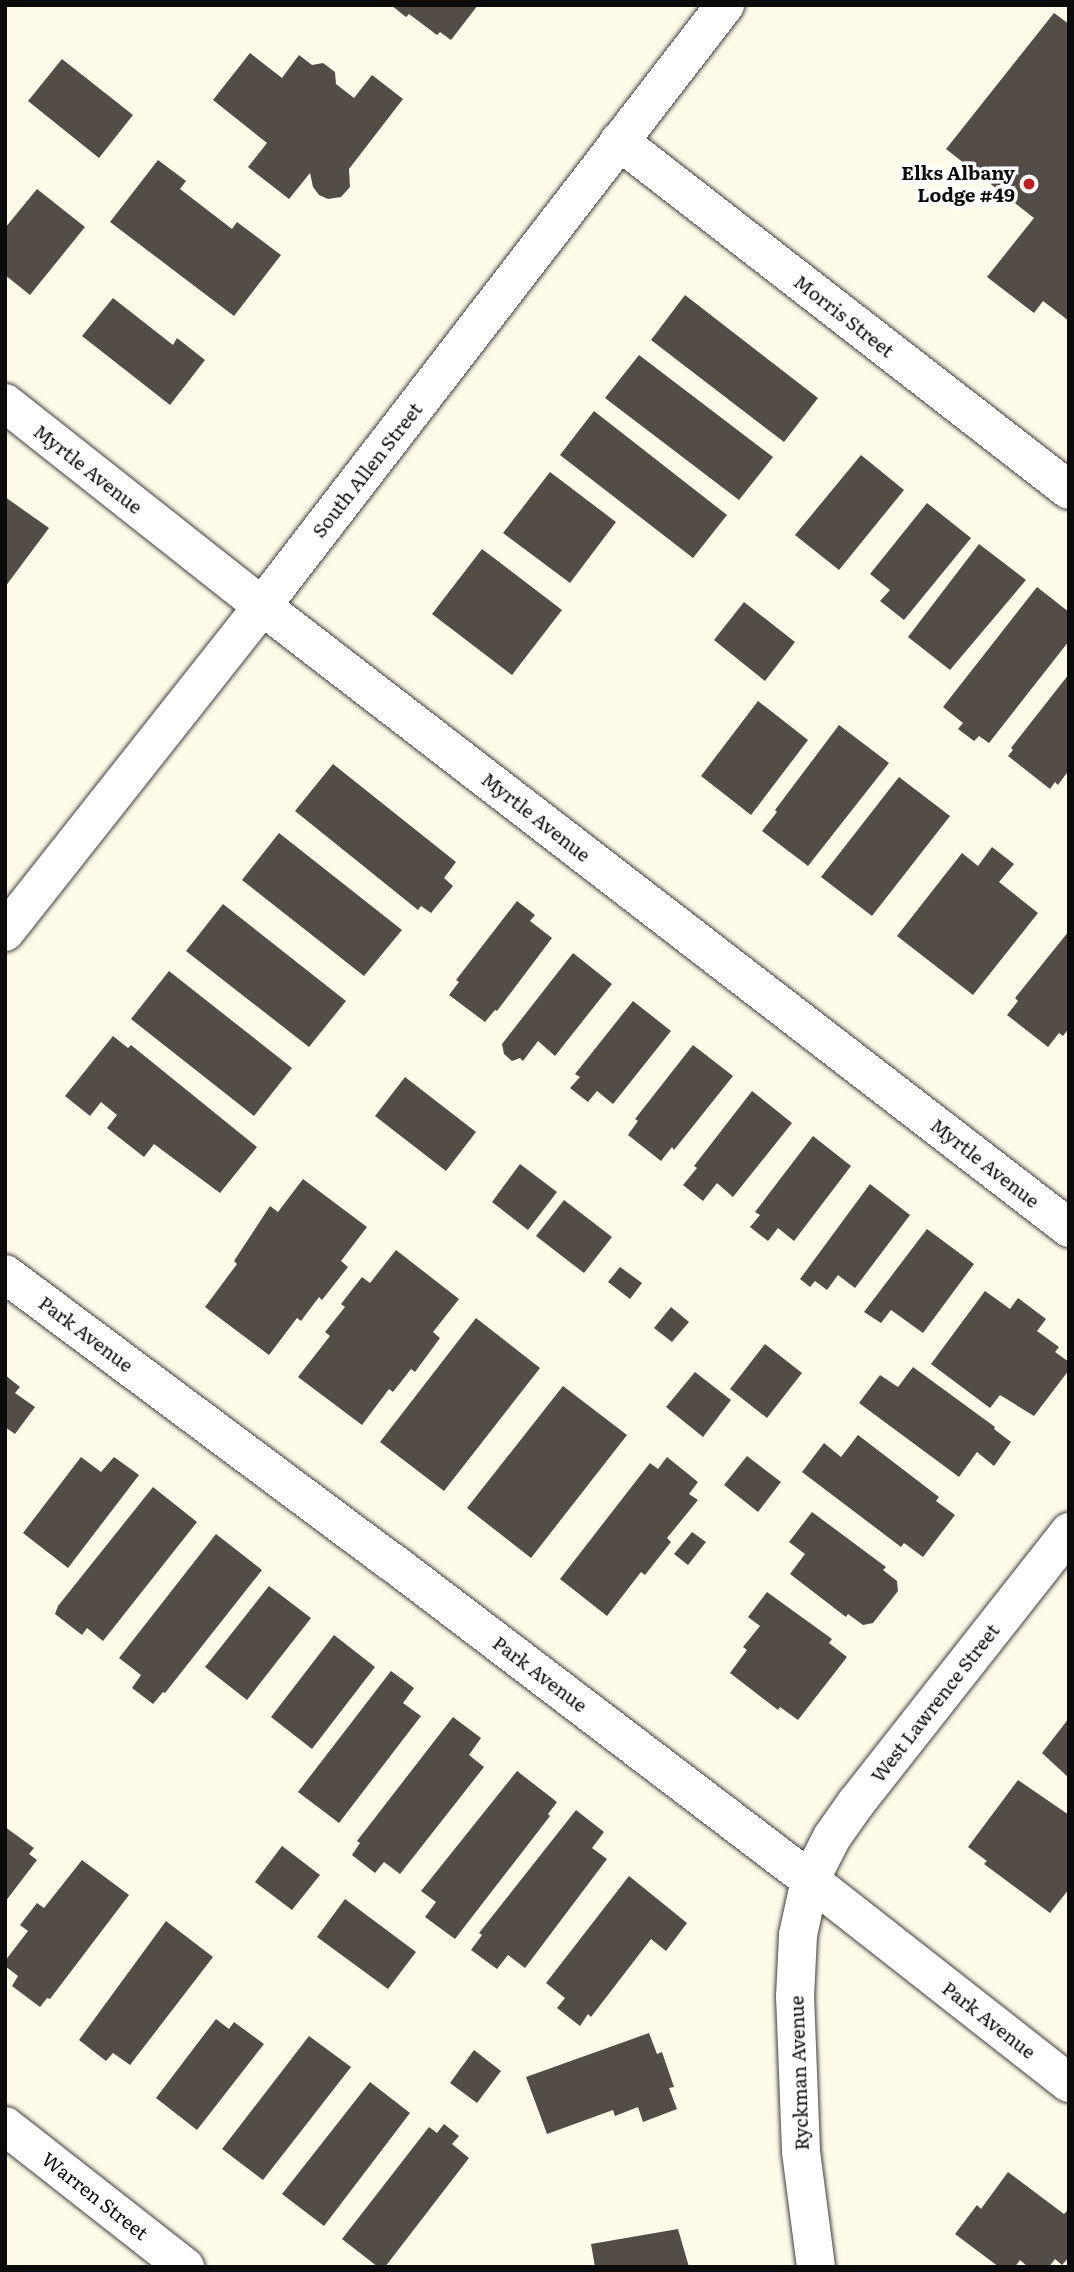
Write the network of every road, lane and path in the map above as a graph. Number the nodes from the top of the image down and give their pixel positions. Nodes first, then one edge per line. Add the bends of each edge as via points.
1 (725, 5) edge
2 (619, 141) junction
3 (5, 403) edge
4 (1069, 491) edge
5 (262, 606) junction
6 (5, 932) edge
7 (1069, 1228) edge
8 (5, 1274) edge
9 (1069, 1532) edge
10 (810, 1880) junction
11 (1069, 2083) edge
12 (5, 2126) edge
13 (185, 2267) edge
14 (816, 2267) edge

1 - 2 street, South Allen Street
2 - 4 street, Morris Street
2 - 5 street, South Allen Street
3 - 5 street, Myrtle Avenue
5 - 6 street, South Allen Street
5 - 7 street, Myrtle Avenue
8 - 10 street, Park Avenue
9 - 10 street, West Lawrence Street via 856,1802
10 - 11 street, Park Avenue
10 - 14 street, Ryckman Avenue via 798,1935 795,1997 801,2151
12 - 13 street, Warren Street

